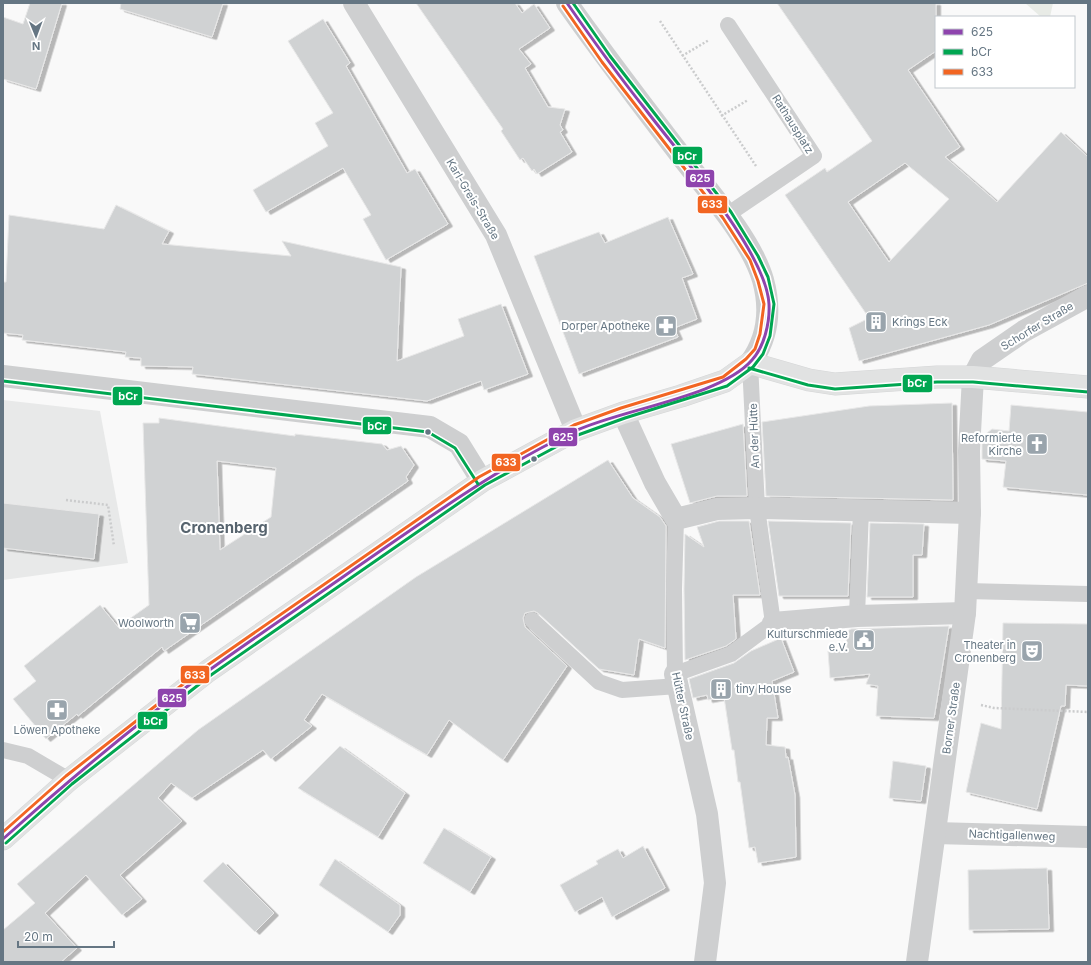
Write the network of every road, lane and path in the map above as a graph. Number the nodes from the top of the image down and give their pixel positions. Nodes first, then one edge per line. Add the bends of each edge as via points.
1 (354, 3) edge
2 (567, 3) edge
3 (660, 21) dead end
4 (728, 25) dead end
5 (700, 45) dead end
6 (682, 56) junction
7 (733, 109) dead end
8 (721, 116) junction
9 (770, 186) junction
10 (727, 215) junction
11 (1088, 296) edge
12 (750, 363) junction
13 (3, 376) edge
14 (973, 376) junction
15 (1088, 387) edge
16 (623, 413) junction
17 (576, 430) junction
18 (482, 481) junction
19 (66, 500) dead end
20 (757, 508) junction
21 (862, 510) junction
22 (970, 514) junction
23 (676, 519) junction
24 (114, 546) dead end
25 (966, 591) junction
26 (1088, 594) edge
27 (965, 613) junction
28 (857, 616) junction
29 (532, 620) dead end
30 (773, 623) junction
31 (677, 680) junction
32 (953, 699) junction
33 (1088, 712) edge
34 (3, 750) edge
35 (69, 780) junction
36 (935, 833) junction
37 (1088, 837) edge
38 (3, 839) edge
39 (706, 962) edge
40 (917, 962) edge

1 - 17 street, Karl-Greis-Straße via 496,235
2 - 10 street via 606,59
3 - 6 path
4 - 9 lane, Rathausplatz via 814,156
5 - 6 path
6 - 8 path
7 - 8 path
8 - 9 path
9 - 10 lane, Rathausplatz
10 - 12 street via 754,258 763,279 768,304 765,335 759,351
11 - 14 street, Schorfer Straße via 1024,331 982,360
12 - 14 main road via 809,380 835,384
12 - 16 main road via 725,381
12 - 20 lane, An der Hütte
13 - 18 street via 430,427 459,444
14 - 15 main road
14 - 22 street, Borner Straße via 969,452
16 - 17 main road
16 - 23 street via 655,483
17 - 18 main road
18 - 35 main road via 208,671
19 - 24 path via 108,505
20 - 21 street
20 - 23 street via 717,509
20 - 30 lane, An der Hütte
21 - 22 street
21 - 28 lane
22 - 25 street, Borner Straße
23 - 31 lane, Hütter Straße via 674,589
25 - 26 lane
25 - 27 street, Borner Straße
27 - 28 street
27 - 32 street, Borner Straße
28 - 30 street
29 - 31 lane via 599,682 622,690
30 - 31 lane via 731,654
31 - 39 street, Hütter Straße via 706,814 715,883
32 - 33 path via 994,708
32 - 36 street, Borner Straße
34 - 35 lane via 28,756
35 - 38 main road
36 - 37 street, Nachtigallenweg
36 - 40 street, Borner Straße

